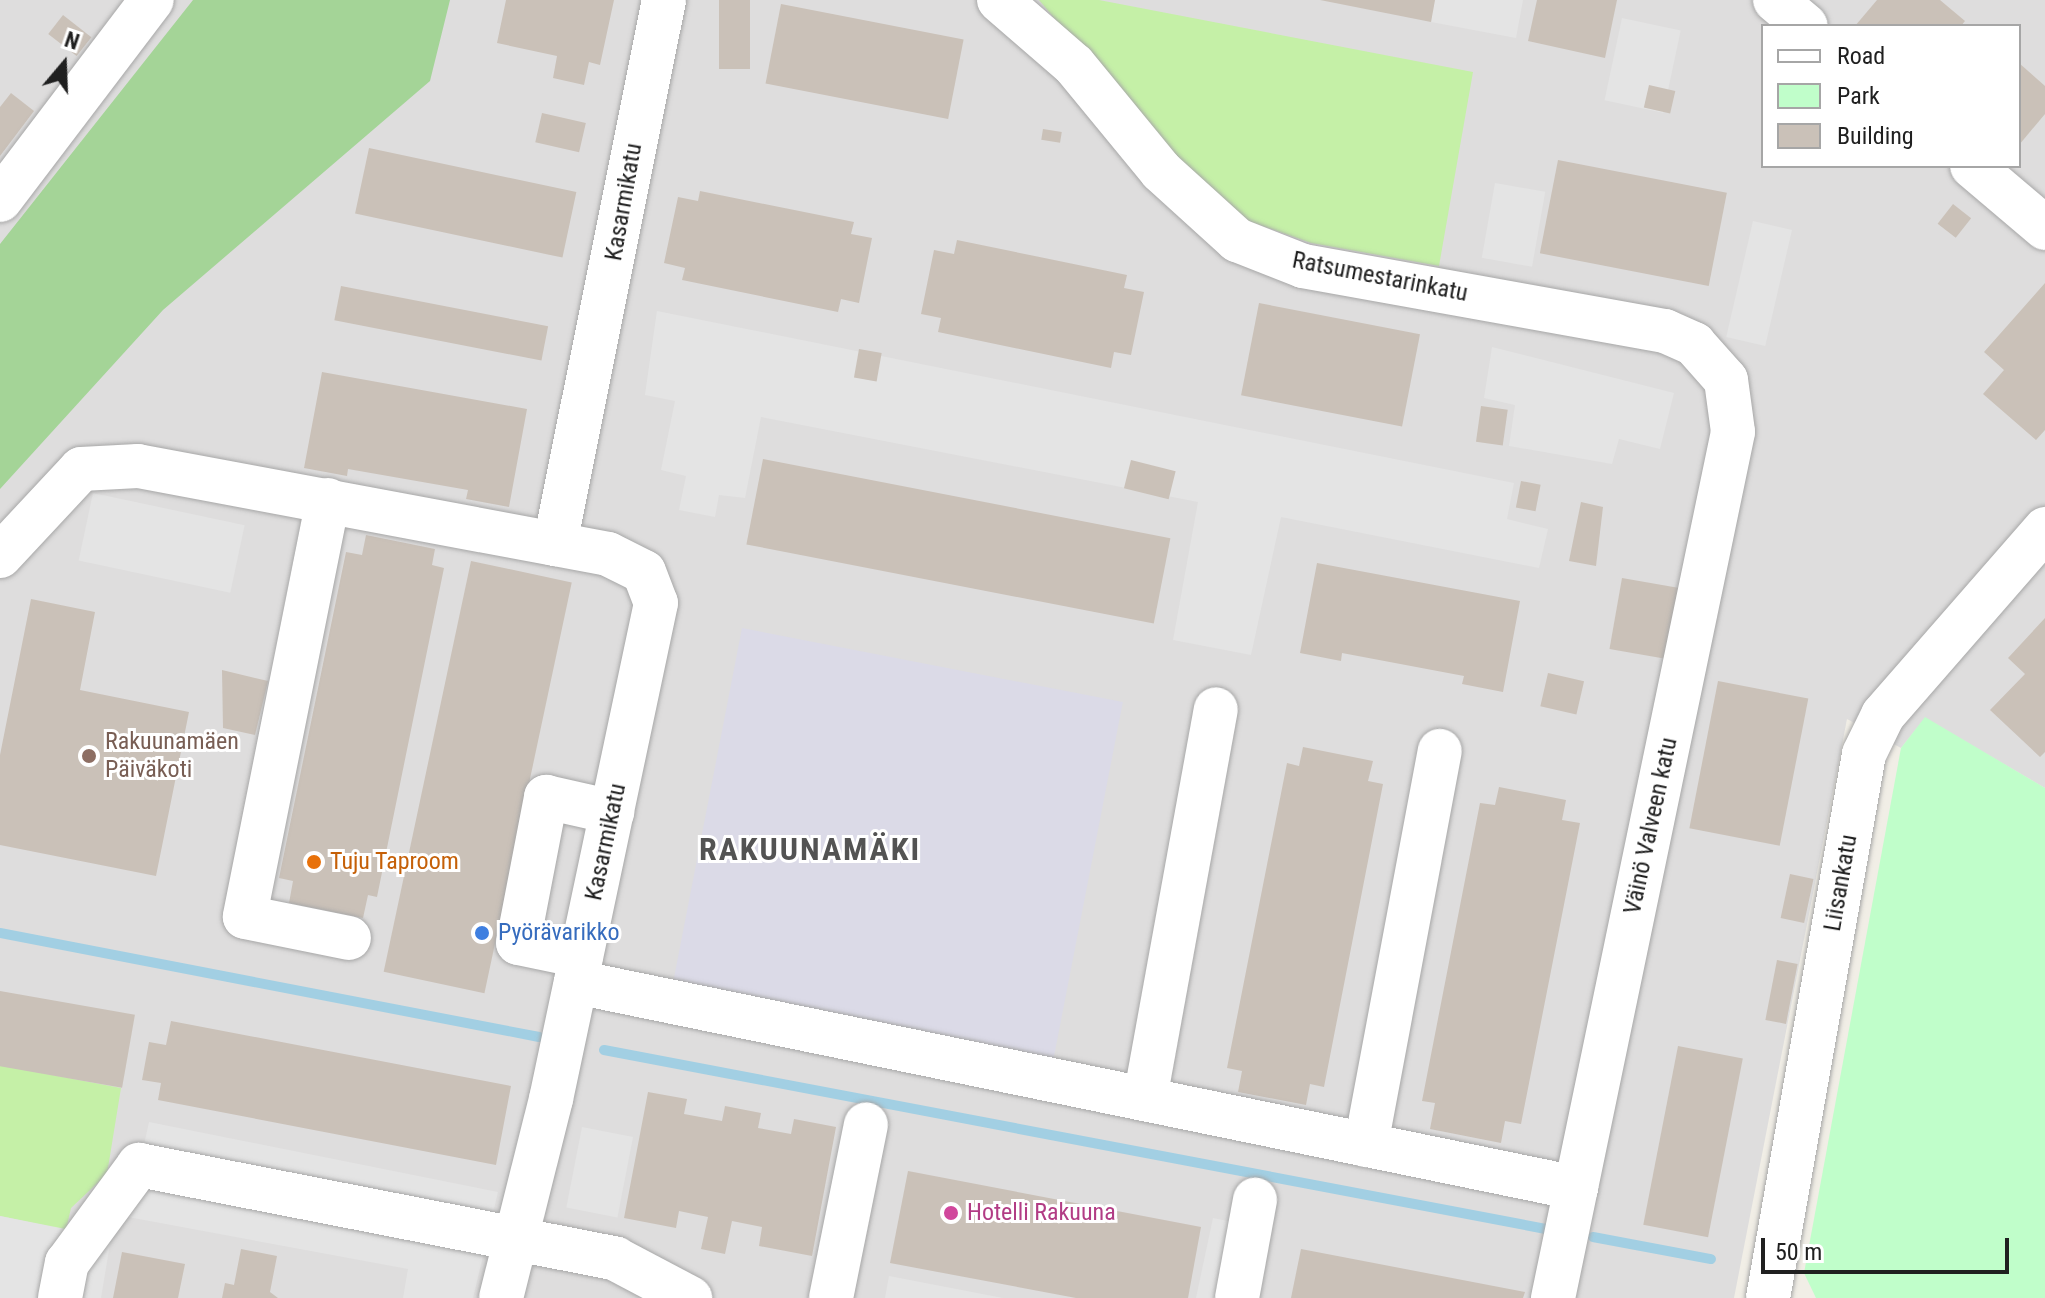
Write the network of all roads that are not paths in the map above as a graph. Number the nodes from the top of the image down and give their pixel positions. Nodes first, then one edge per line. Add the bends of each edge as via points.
1 (152, 0) edge
2 (664, 0) edge
3 (999, 0) edge
4 (1775, 0) edge
5 (1804, 24) edge
6 (1974, 168) edge
7 (0, 200) edge
8 (2045, 228) edge
9 (1710, 357) joint
10 (328, 500) junction
11 (2045, 529) edge
12 (555, 544) junction
13 (0, 556) edge
14 (1216, 709) dead end
15 (1440, 751) dead end
16 (612, 812) junction
17 (349, 938) dead end
18 (579, 969) junction
19 (1145, 1099) junction
20 (866, 1125) dead end
21 (1366, 1145) junction
22 (1576, 1188) junction
23 (1255, 1200) dead end
24 (516, 1239) junction
25 (60, 1298) edge
26 (501, 1298) edge
27 (690, 1298) edge
28 (831, 1298) edge
29 (1237, 1298) edge
30 (1553, 1298) edge
31 (1768, 1298) edge

1 - 7 street
2 - 12 street, Kasarmikatu
3 - 9 street, Ratsumestarinkatu via 1074,65 1161,171 1237,240 1303,266 1665,331
4 - 5 street
6 - 8 street
9 - 22 street, Väinö Valveen katu via 1726,380 1733,432
10 - 12 street, Kasarmikatu
10 - 13 street, Kasarmikatu via 138,466 81,469
10 - 17 street via 245,917
11 - 31 street, Liisankatu via 1883,715 1864,754
12 - 16 street, Kasarmikatu via 608,554 644,572 656,603
14 - 19 street
15 - 21 street
16 - 18 street, Kasarmikatu
16 - 18 street via 546,797 518,943
18 - 19 street
18 - 24 street, Kasarmikatu
19 - 21 street
20 - 28 street
21 - 22 street
22 - 30 street, Väinö Valveen katu
23 - 29 street
24 - 25 street via 139,1165 67,1263
24 - 26 street, Kasarmikatu
24 - 27 street via 616,1259

